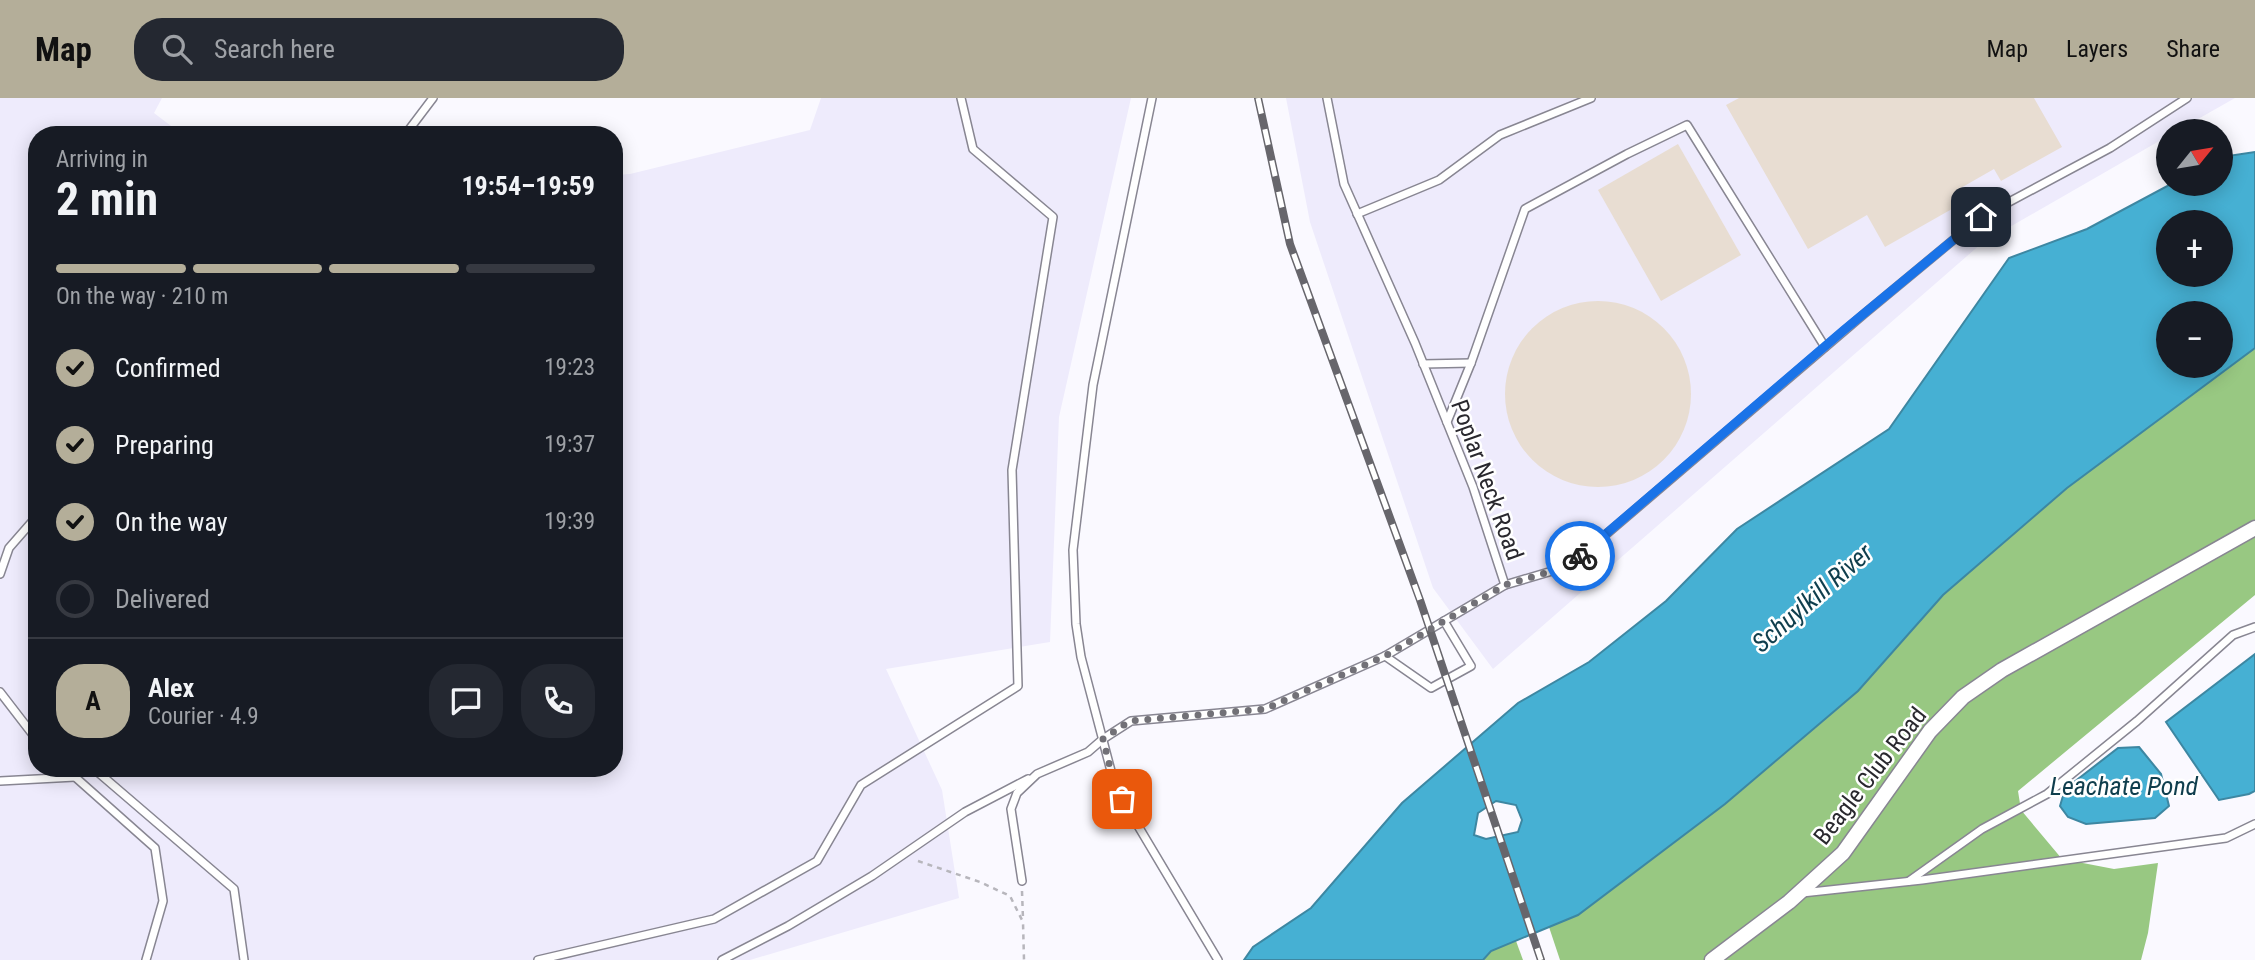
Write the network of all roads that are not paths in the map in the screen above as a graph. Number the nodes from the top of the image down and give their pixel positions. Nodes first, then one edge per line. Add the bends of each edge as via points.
1 (433, 98) edge
2 (961, 98) edge
3 (1152, 98) edge
4 (1326, 98) edge
5 (1591, 98) edge
6 (2187, 98) edge
7 (412, 126) edge
8 (1357, 214) junction
9 (1825, 347) junction
10 (1471, 363) junction
11 (1423, 364) junction
12 (1447, 423) junction
13 (28, 526) edge
14 (2255, 528) edge
15 (0, 574) edge
16 (1505, 585) junction
17 (1444, 621) junction
18 (2255, 627) edge
19 (1385, 656) junction
20 (0, 692) edge
21 (28, 728) edge
22 (1103, 739) junction
23 (1037, 774) junction
24 (75, 777) joint
25 (103, 777) edge
26 (0, 781) edge
27 (2255, 824) edge
28 (1022, 881) road end
29 (1909, 881) junction
30 (1798, 894) junction
31 (146, 960) edge
32 (244, 960) edge
33 (538, 960) edge
34 (722, 960) edge
35 (1218, 960) edge
36 (1712, 960) edge

1 - 7 lane
2 - 33 lane via 973,149 1054,217 1012,470 1018,686 861,785 817,861 714,919
3 - 22 lane via 1093,385 1073,550 1076,624
4 - 8 lane, Poplar Neck Road via 1344,184
5 - 8 lane via 1500,135 1439,180
6 - 9 lane via 2110,148 1981,217
8 - 11 lane, Poplar Neck Road
9 - 10 lane via 1687,125 1525,209
9 - 16 lane via 1569,566
10 - 11 lane
10 - 12 lane
11 - 12 lane, Poplar Neck Road
12 - 16 lane, Poplar Neck Road
13 - 15 lane via 9,548
14 - 30 street, Beagle Club Road via 2002,670 1963,697 1919,745 1843,853
16 - 17 lane, Poplar Neck Road
17 - 19 lane, Poplar Neck Road
17 - 19 lane via 1471,666 1431,688
18 - 29 lane via 2233,635 2047,793 1982,830
19 - 22 lane, Poplar Neck Road via 1265,709 1130,721
20 - 21 lane
22 - 23 lane, Poplar Neck Road via 1088,751
22 - 35 lane via 1115,780 1138,828
23 - 28 lane via 1017,793 1011,809
23 - 34 lane, Poplar Neck Road via 965,812 788,926
24 - 26 lane
24 - 31 lane via 155,848 163,901
25 - 32 lane via 234,889
27 - 29 lane via 2226,838
29 - 30 lane
30 - 36 street, Beagle Club Road

